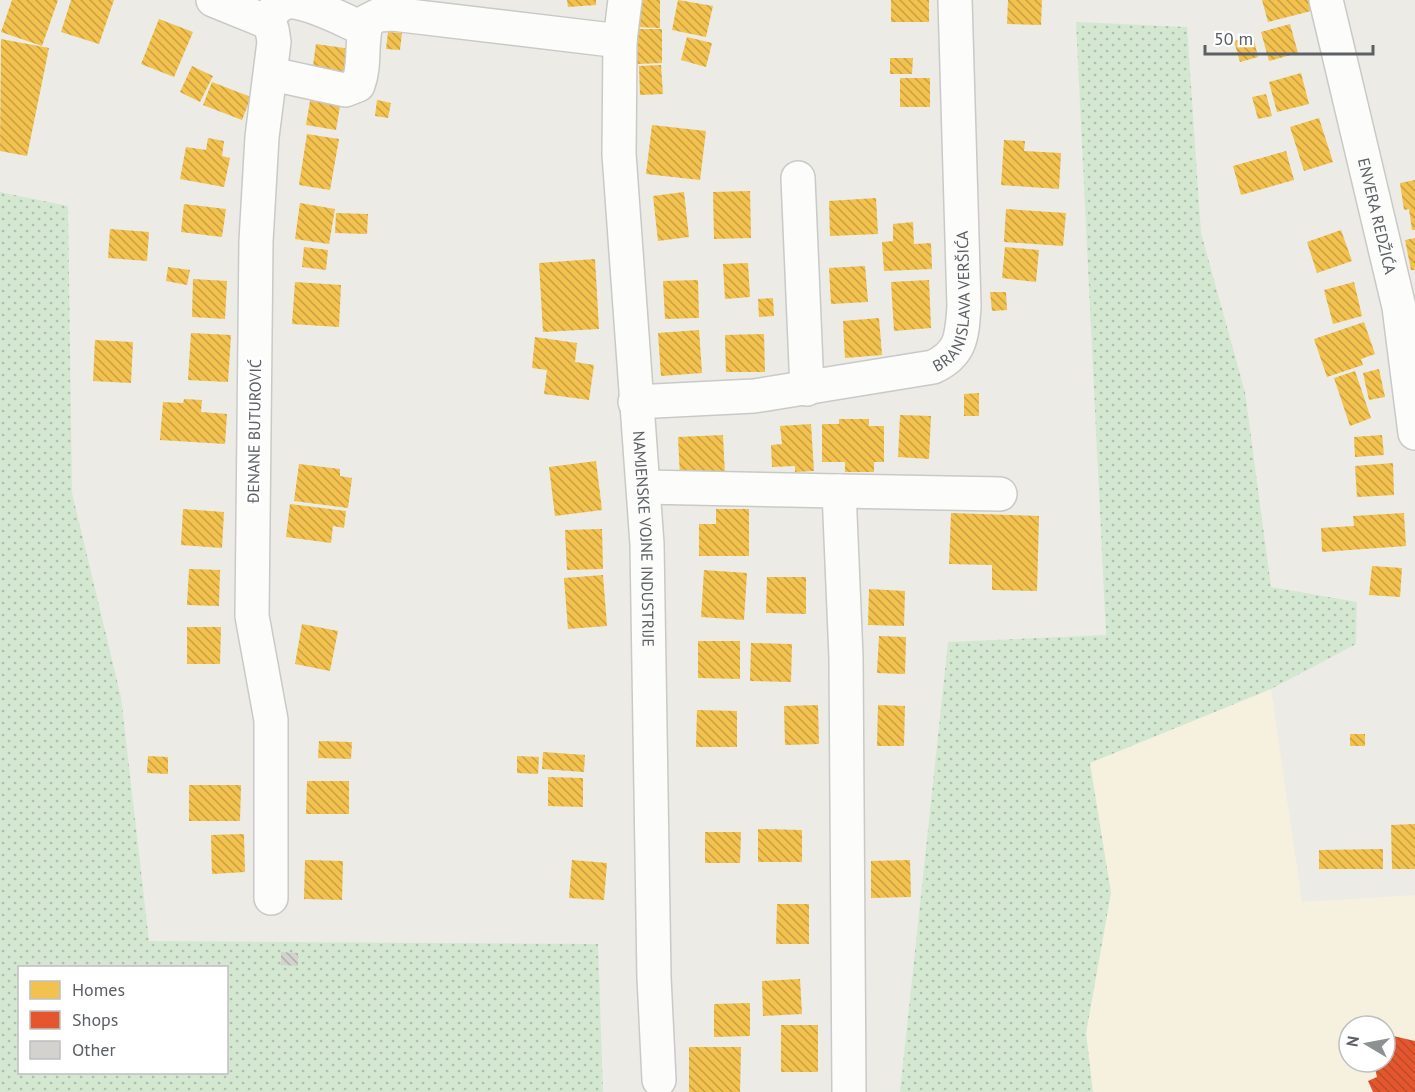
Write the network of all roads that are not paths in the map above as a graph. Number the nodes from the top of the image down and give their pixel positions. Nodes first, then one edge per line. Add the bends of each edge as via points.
1 (213, 0) edge
2 (625, 0) edge
3 (955, 0) edge
4 (1326, 0) edge
5 (265, 21) junction
6 (364, 29) junction
7 (620, 41) junction
8 (272, 74) junction
9 (798, 178) dead end
10 (807, 389) junction
11 (635, 402) junction
12 (1415, 434) edge
13 (644, 487) junction
14 (839, 491) junction
15 (1000, 494) dead end
16 (271, 898) dead end
17 (659, 1080) dead end
18 (849, 1091) edge

1 - 5 street
2 - 7 street, NAMJENSKE VOJNE INDUSTRIJE
3 - 10 street, BRANISLAVA VERŠIĆA via 962,336 949,360 933,367
4 - 12 street, ENVERA REDŽIĆA via 1399,307
5 - 6 street via 285,2 302,2
5 - 8 street, ĐENANE BUTUROVIĆ via 272,29 274,42
6 - 7 street via 367,21 393,14
6 - 8 street via 358,85 345,90
7 - 11 street, NAMJENSKE VOJNE INDUSTRIJE via 619,154
8 - 16 street, ĐENANE BUTUROVIĆ via 262,137 256,241 252,616 271,720
9 - 10 street
10 - 11 street, BRANISLAVA VERŠIĆA
11 - 13 street, NAMJENSKE VOJNE INDUSTRIJE
13 - 14 street
13 - 17 street, NAMJENSKE VOJNE INDUSTRIJE
14 - 15 street
14 - 18 street via 846,657

